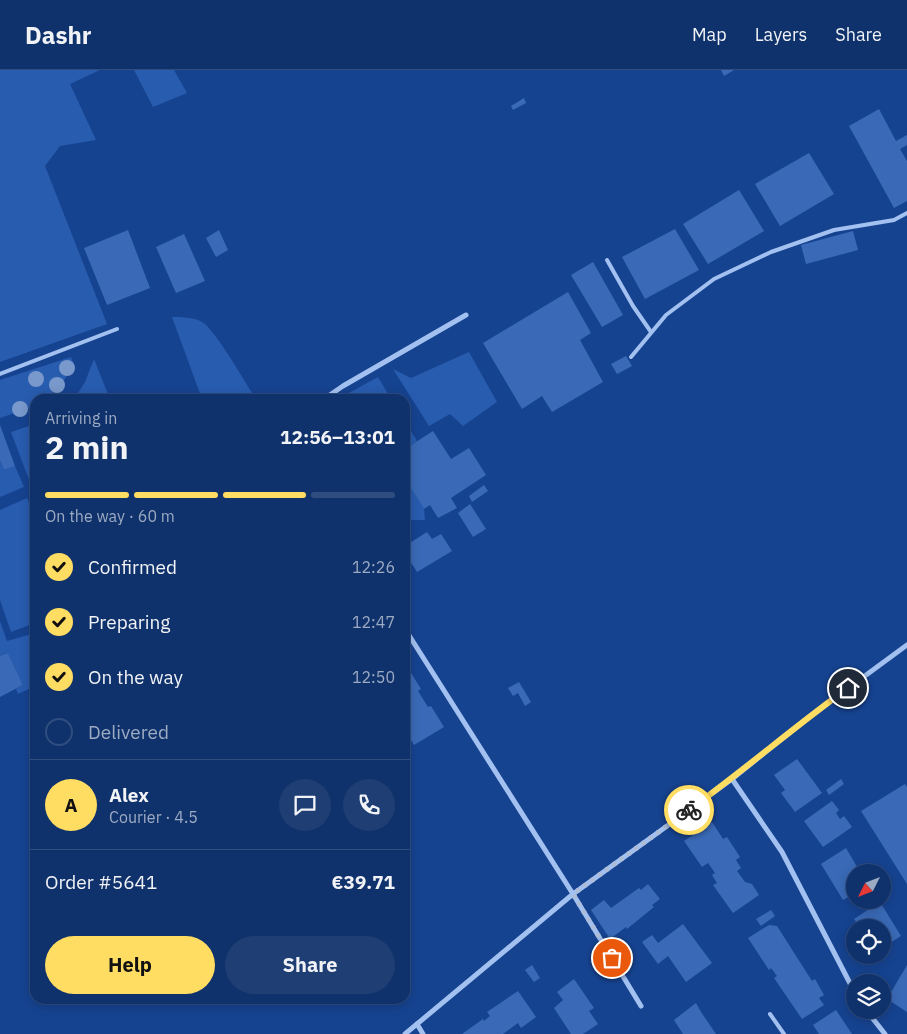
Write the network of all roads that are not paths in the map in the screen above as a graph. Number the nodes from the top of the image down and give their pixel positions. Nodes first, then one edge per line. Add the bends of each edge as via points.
1 (907, 212) edge
2 (607, 260) dead end
3 (466, 315) dead end
4 (117, 329) dead end
5 (651, 332) junction
6 (630, 357) dead end
7 (0, 374) edge
8 (331, 394) edge
9 (410, 637) edge
10 (907, 645) edge
11 (732, 779) junction
12 (573, 894) junction
13 (846, 975) edge
14 (641, 1006) dead end
15 (770, 1014) dead end
16 (873, 1019) edge
17 (417, 1024) junction
18 (405, 1034) edge
19 (423, 1034) edge
20 (784, 1034) edge
21 (885, 1034) edge

1 - 5 lane via 894,220 834,230 771,252 714,279 666,315
2 - 5 lane
3 - 8 street
4 - 7 lane
5 - 6 lane
9 - 12 street
10 - 11 street via 810,716
11 - 12 street
11 - 13 street via 782,852
12 - 14 street
12 - 17 street
15 - 20 lane
16 - 21 street
17 - 18 street
17 - 19 street

